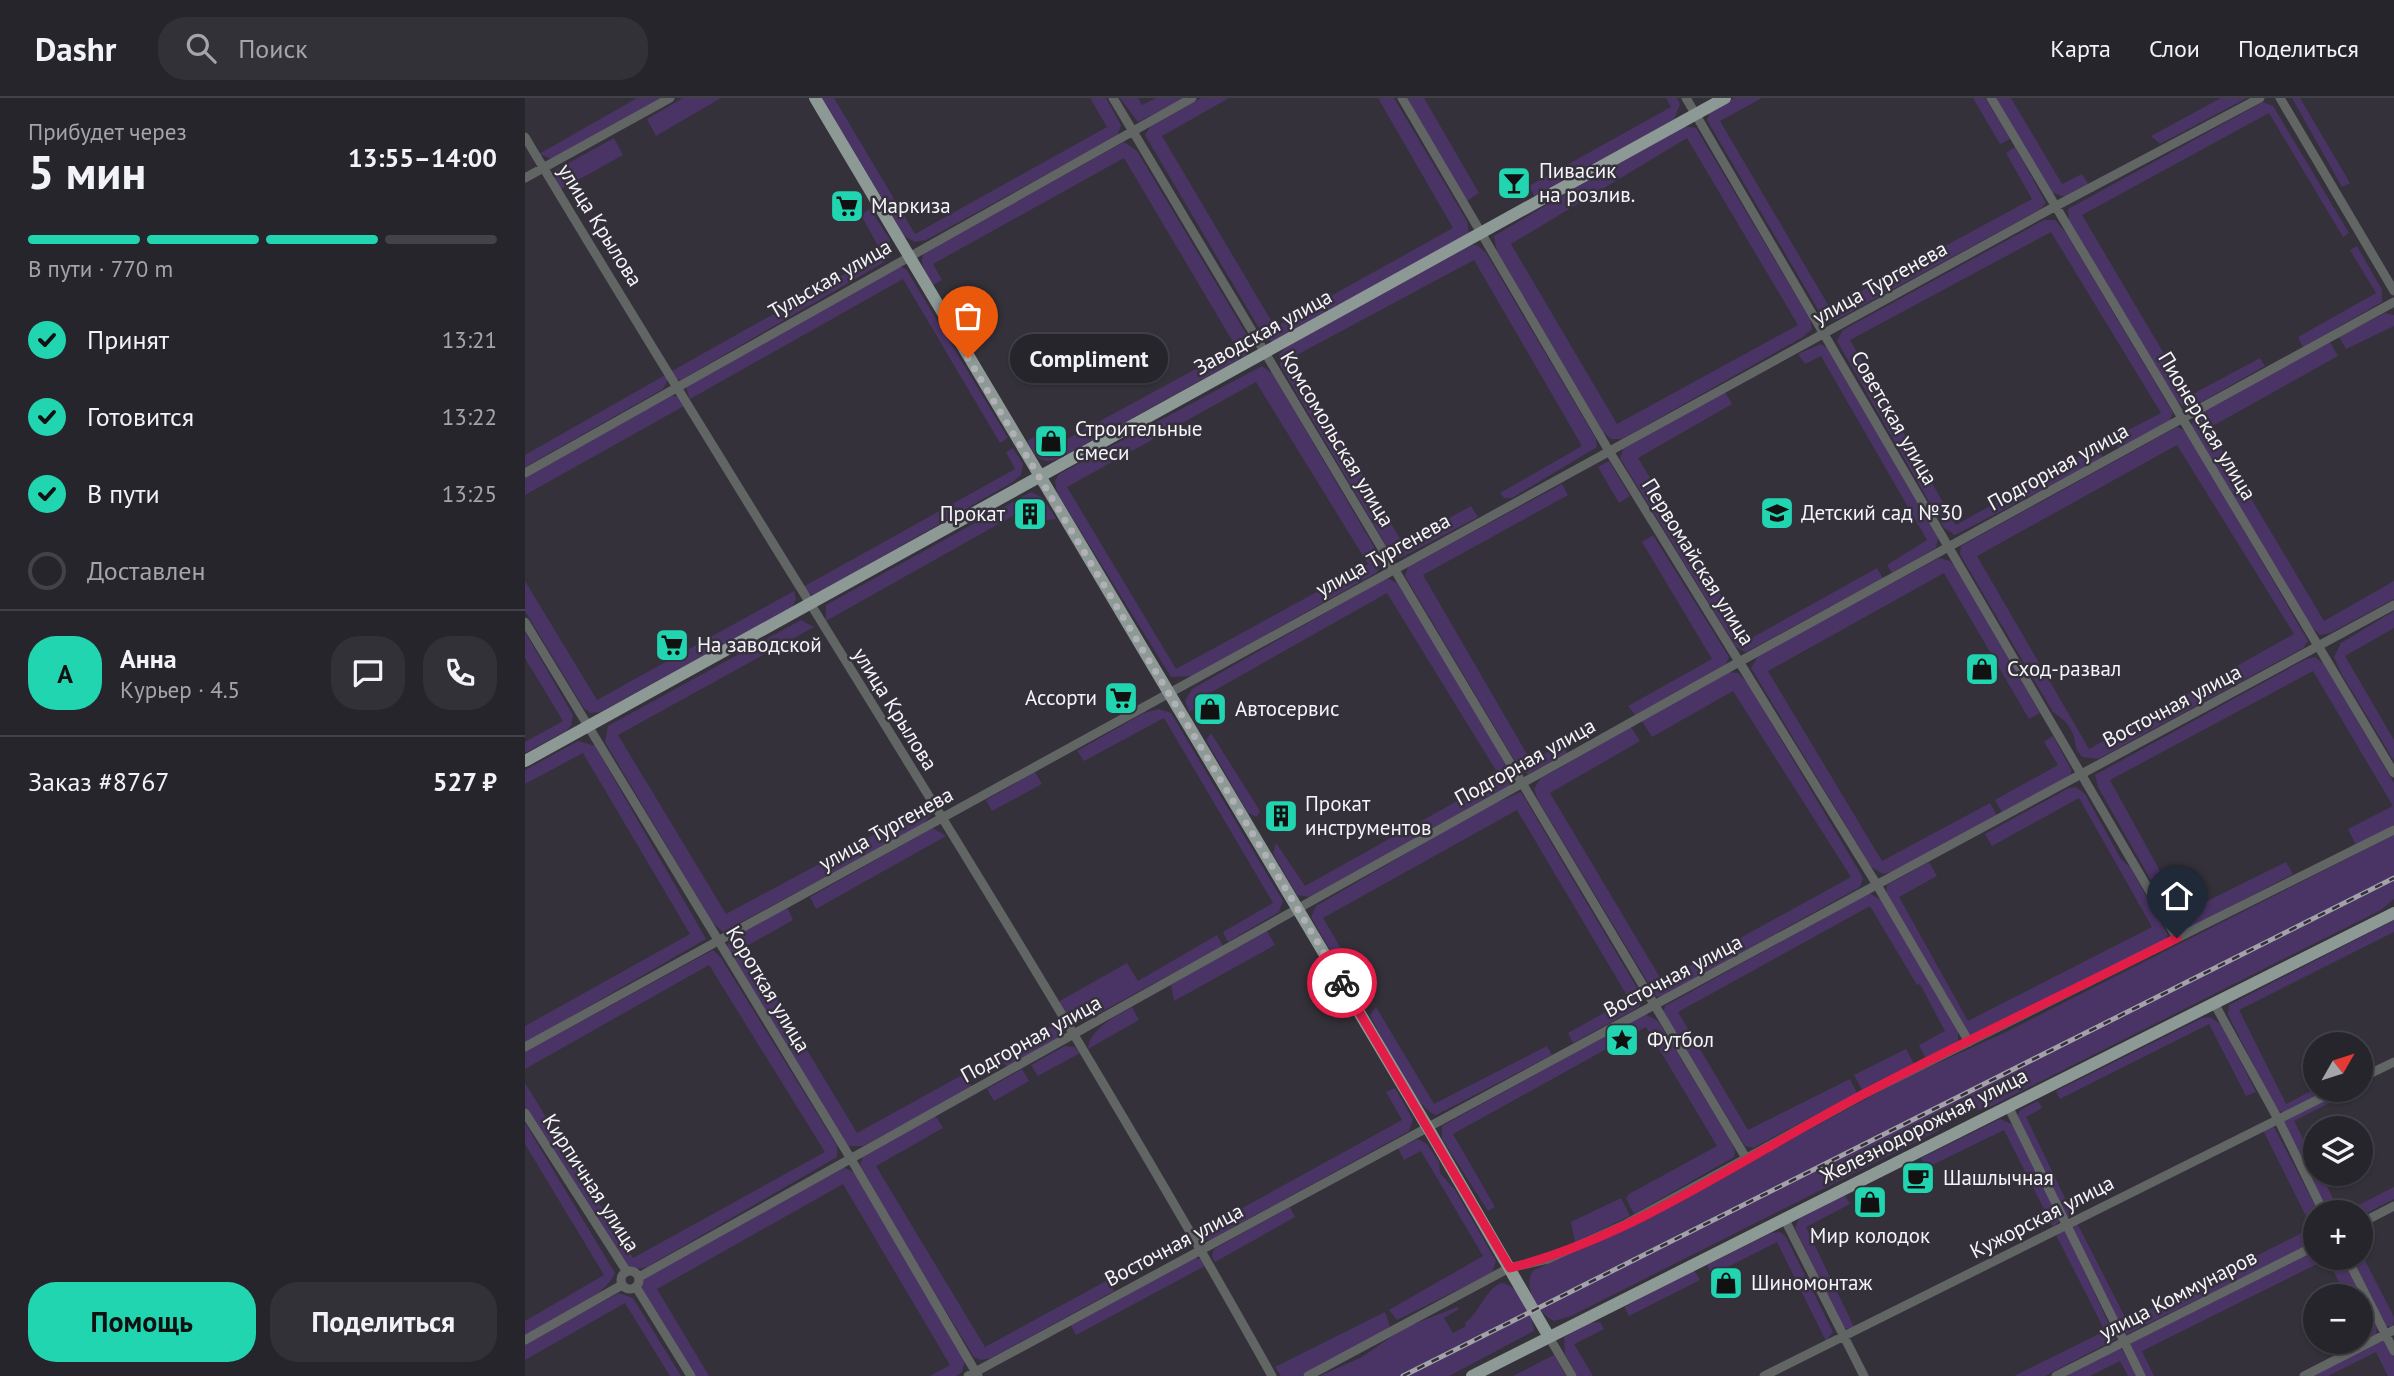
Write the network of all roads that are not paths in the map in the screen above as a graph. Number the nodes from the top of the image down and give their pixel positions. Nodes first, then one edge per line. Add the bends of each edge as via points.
1 (670, 98) edge
2 (815, 98) edge
3 (1113, 98) edge
4 (1192, 98) edge
5 (1402, 98) edge
6 (1686, 98) edge
7 (1725, 98) edge
8 (1991, 98) edge
9 (2260, 98) edge
10 (2280, 98) edge
11 (1696, 114) junction
12 (1133, 131) junction
13 (525, 137) edge
14 (544, 168) junction
15 (525, 178) edge
16 (2056, 206) junction
17 (1483, 234) junction
18 (907, 255) junction
19 (2394, 291) edge
20 (2394, 302) edge
21 (1825, 334) junction
22 (1266, 354) junction
23 (678, 386) junction
24 (2183, 418) junction
25 (1609, 451) junction
26 (525, 473) edge
27 (1039, 477) junction
28 (1949, 546) junction
29 (1394, 569) junction
30 (2394, 605) edge
31 (810, 606) junction
32 (525, 622) edge
33 (2319, 647) junction
34 (1739, 662) junction
35 (1168, 694) junction
36 (589, 726) junction
37 (525, 761) edge
38 (2394, 773) edge
39 (2081, 774) junction
40 (1522, 784) junction
41 (942, 819) junction
42 (2394, 830) edge
43 (1877, 885) junction
44 (1298, 909) junction
45 (2394, 914) edge
46 (2177, 938) junction
47 (718, 942) junction
48 (2214, 1003) junction
49 (1653, 1006) junction
50 (1073, 1036) junction
51 (1969, 1042) junction
52 (525, 1047) edge
53 (2394, 1062) edge
54 (2373, 1073) edge
55 (2313, 1102) edge
56 (2008, 1106) junction
57 (525, 1113) edge
58 (2278, 1119) junction
59 (1428, 1128) junction
60 (1746, 1158) junction
61 (851, 1159) junction
62 (2318, 1200) edge
63 (2394, 1206) edge
64 (2373, 1217) edge
65 (1784, 1218) junction
66 (2066, 1225) junction
67 (1202, 1250) junction
68 (2303, 1251) edge
69 (1510, 1268) junction
70 (2354, 1270) edge
71 (627, 1272) junction
72 (639, 1277) junction
73 (622, 1285) junction
74 (636, 1287) junction
75 (2390, 1332) edge
76 (1843, 1336) junction
77 (1549, 1337) junction
78 (525, 1340) edge
79 (2124, 1342) junction
80 (2394, 1351) edge
81 (974, 1375) edge
82 (691, 1376) edge
83 (1272, 1376) edge
84 (1308, 1376) edge
85 (1472, 1376) edge
86 (1572, 1376) edge
87 (1764, 1376) edge
88 (1864, 1376) edge
89 (2056, 1376) edge
90 (2141, 1376) edge
91 (2304, 1376) edge

1 - 14 street
2 - 18 main road
3 - 12 street, Комсомольская улица
4 - 12 street, Тульская улица
5 - 17 street, Первомайская улица
6 - 11 street, Советская улица
7 - 11 main road, Заводская улица
8 - 16 street, Пионерская улица
9 - 16 street, улица Тургенева
10 - 19 street
11 - 17 main road, Заводская улица
11 - 21 street, Советская улица
12 - 18 street, Тульская улица
12 - 22 street, Комсомольская улица
13 - 14 street, улица Крылова
14 - 15 street
14 - 23 street, улица Крылова
16 - 21 street, улица Тургенева
16 - 24 street, Пионерская улица
17 - 22 main road, Заводская улица
17 - 25 street, Первомайская улица
18 - 23 street, Тульская улица
18 - 27 main road
20 - 24 street, Подгорная улица
21 - 25 street, улица Тургенева
21 - 28 street, Советская улица
22 - 27 main road, Заводская улица
22 - 29 street, Комсомольская улица
23 - 26 street, Тульская улица
23 - 31 street, улица Крылова
24 - 28 street, Подгорная улица
24 - 33 street, Пионерская улица
25 - 29 street, улица Тургенева
25 - 34 street, Первомайская улица
27 - 31 main road, Заводская улица
27 - 35 main road
28 - 34 street, Подгорная улица
28 - 39 street, Советская улица
29 - 35 street, улица Тургенева
29 - 40 street, Комсомольская улица
30 - 33 street, Восточная улица
31 - 36 main road, Заводская улица
31 - 41 street, улица Крылова
32 - 36 street, Короткая улица
33 - 38 street, Пионерская улица
33 - 39 street, Восточная улица
34 - 40 street, Подгорная улица
34 - 43 street, Первомайская улица
35 - 41 street, улица Тургенева
35 - 44 main road
36 - 37 main road, Заводская улица
36 - 47 street, Короткая улица
39 - 43 street, Восточная улица
39 - 46 street, Советская улица
40 - 44 street, Подгорная улица
40 - 49 street, Комсомольская улица
41 - 47 street, улица Тургенева
41 - 50 street, улица Крылова
42 - 46 street
43 - 49 street, Восточная улица
43 - 51 street, Первомайская улица
44 - 50 street, Подгорная улица
44 - 59 main road
45 - 48 main road, Железнодорожная улица
46 - 51 street
47 - 52 street, улица Тургенева
47 - 61 street, Короткая улица
48 - 56 main road, Железнодорожная улица
48 - 58 street
49 - 59 street, Восточная улица
49 - 60 street, Комсомольская улица
50 - 61 street, Подгорная улица
50 - 67 street, улица Крылова
51 - 60 street
53 - 54 street
55 - 58 street, Кужорская улица
56 - 65 main road, Железнодорожная улица
56 - 66 street
57 - 71 street, Кирпичная улица
58 - 62 street
58 - 66 street, Кужорская улица
59 - 67 street, Восточная улица
59 - 69 main road
60 - 69 street via 1626,1224 1548,1258
61 - 72 street, Подгорная улица
61 - 81 street, Короткая улица
63 - 64 street
65 - 76 street
65 - 77 main road, Железнодорожная улица
66 - 76 street, Кужорская улица
66 - 79 street
67 - 81 street, Восточная улица
67 - 83 street, улица Крылова
68 - 79 street, улица Коммунаров
69 - 77 main road
69 - 84 street
70 - 75 street
71 - 72 street
71 - 73 street
72 - 74 street
73 - 74 street via 630,1290
73 - 78 street
74 - 82 street
75 - 80 street
75 - 91 street
76 - 87 street, Кужорская улица
76 - 88 street
77 - 85 main road, Железнодорожная улица
77 - 86 street
79 - 89 street, улица Коммунаров
79 - 90 street

